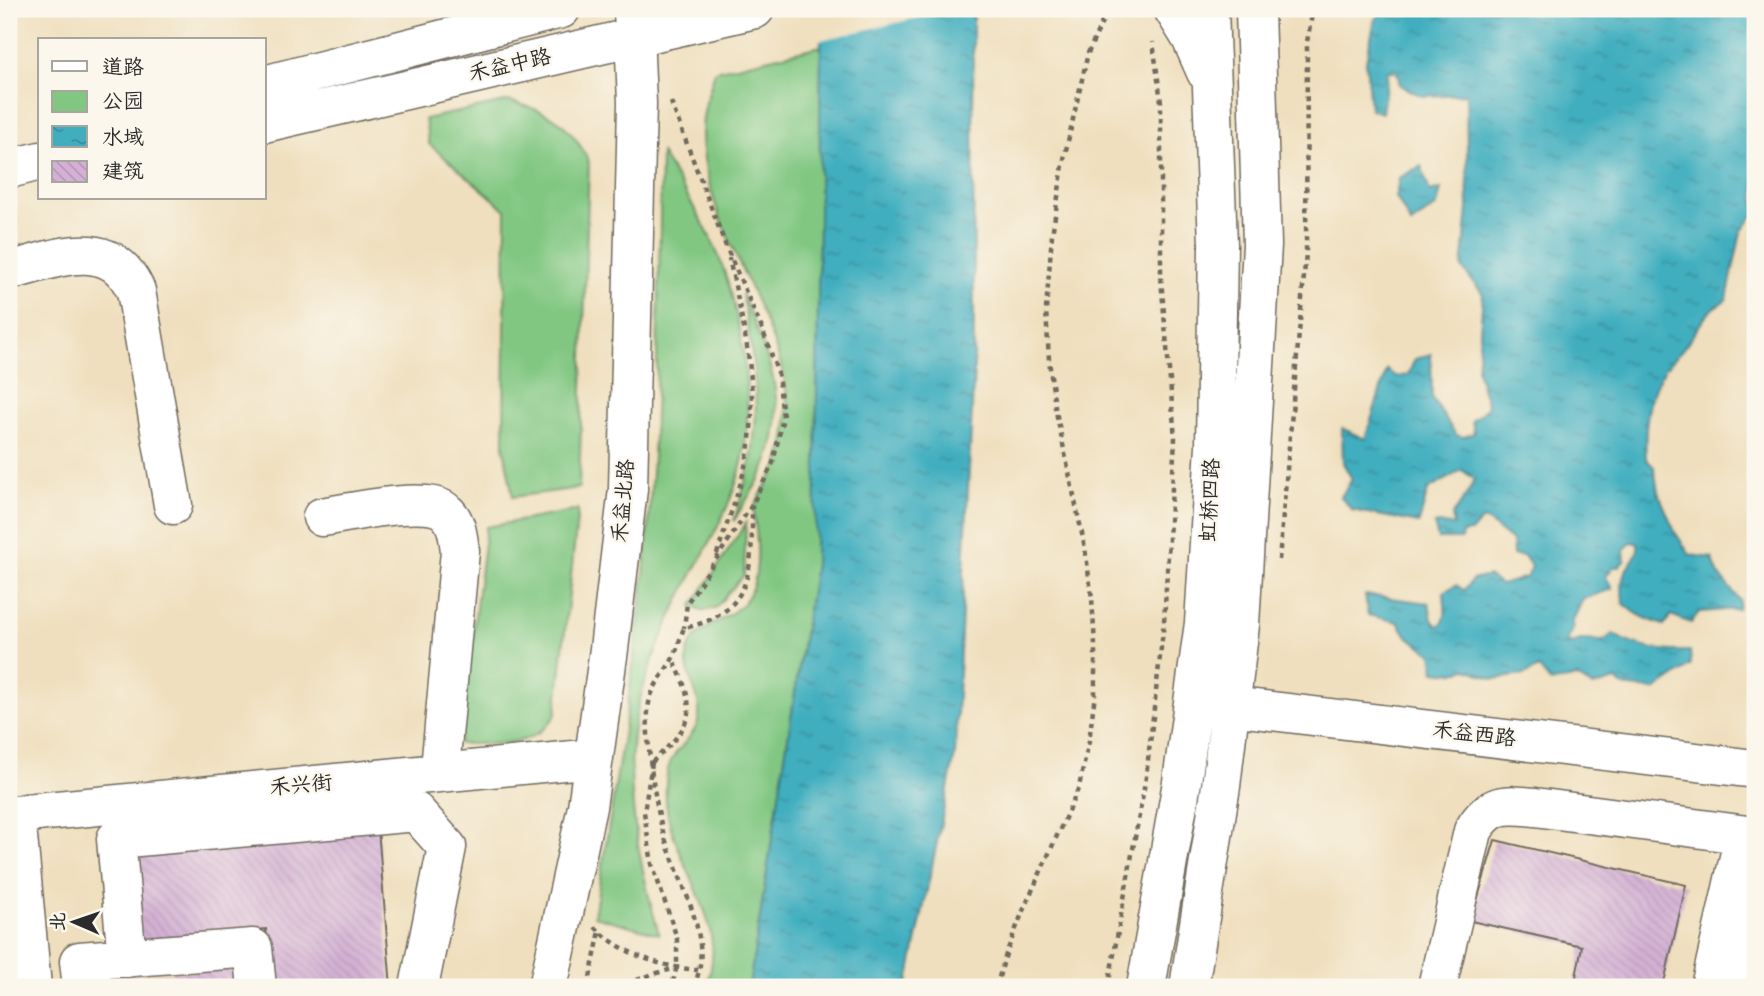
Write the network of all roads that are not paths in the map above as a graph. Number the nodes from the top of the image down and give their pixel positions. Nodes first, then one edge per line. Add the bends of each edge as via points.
1 (561, 9) edge
2 (755, 9) edge
3 (1209, 9) edge
4 (1255, 9) edge
5 (1280, 9) edge
6 (1162, 22) edge
7 (634, 23) edge
8 (266, 84) edge
9 (1213, 111) junction
10 (1258, 111) junction
11 (266, 122) edge
12 (38, 162) edge
13 (9, 169) edge
14 (9, 271) edge
15 (173, 505) dead end
16 (322, 517) dead end
17 (1193, 701) junction
18 (1231, 706) junction
19 (594, 758) junction
20 (440, 769) dead end
21 (1755, 769) edge
22 (12, 816) edge
23 (1750, 836) edge
24 (1755, 921) edge
25 (127, 958) junction
26 (32, 987) edge
27 (82, 987) edge
28 (257, 987) edge
29 (419, 987) edge
30 (548, 987) edge
31 (1146, 987) edge
32 (1189, 987) edge
33 (1437, 987) edge
34 (1710, 987) edge
35 (1741, 987) edge

1 - 8 street, 禾益中路
2 - 7 street, 禾益中路
3 - 9 street, 虹桥四路
4 - 10 street, 虹桥四路
5 - 10 street via 1263,61
6 - 9 street via 1191,38 1206,73
7 - 11 street, 禾益中路
7 - 19 street, 禾益北路 via 638,103 628,489
9 - 17 street, 虹桥四路 via 1218,244 1214,446 1204,623
10 - 18 street, 虹桥四路 via 1262,245 1240,625
12 - 13 street
14 - 15 street via 93,254 113,261 127,274 136,291
16 - 20 street via 426,503 445,510 457,527 460,551
17 - 18 street, 禾益西路
17 - 31 street, 虹桥四路
18 - 21 street, 禾益西路
18 - 32 street, 虹桥四路
19 - 22 street, 禾兴街
19 - 30 street, 禾益北路
22 - 26 street
23 - 33 street via 1499,806 1473,831
23 - 34 street
24 - 35 street
25 - 27 street via 79,961
25 - 28 street via 253,948
25 - 29 street via 116,839 416,812 447,847

